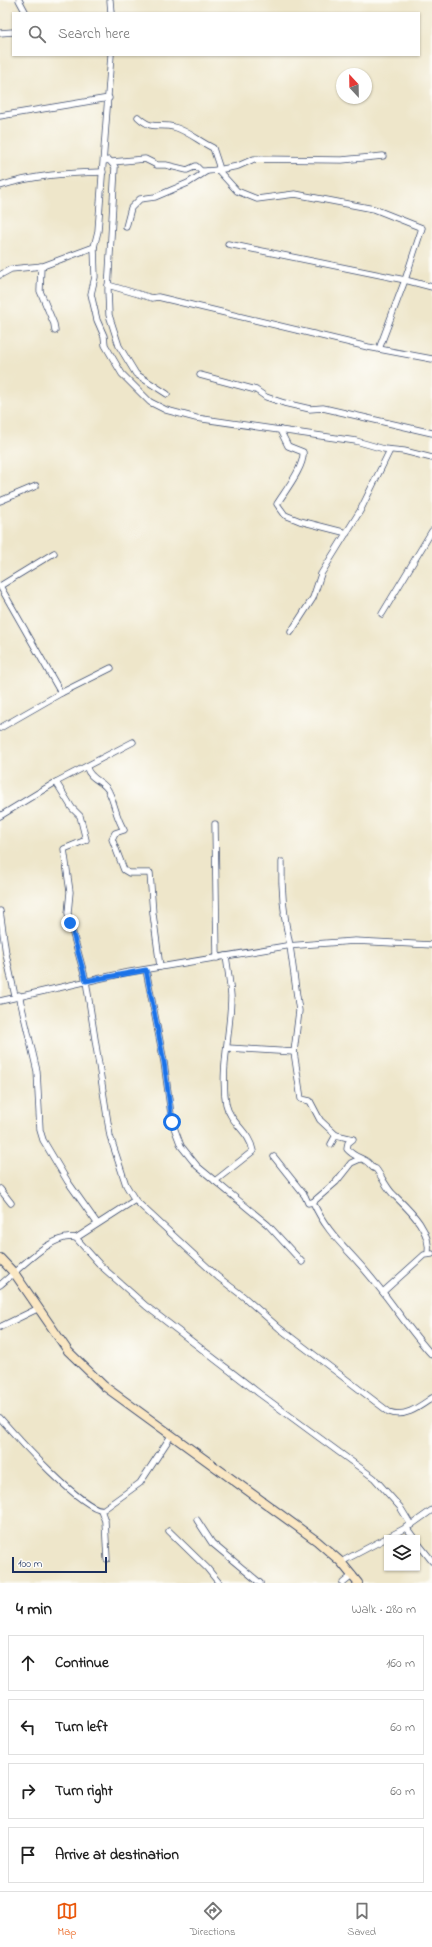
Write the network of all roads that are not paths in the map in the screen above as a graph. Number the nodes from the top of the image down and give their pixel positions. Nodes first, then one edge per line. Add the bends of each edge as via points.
1 (19, 0) edge
2 (110, 0) edge
3 (25, 12) edge
4 (111, 12) edge
5 (12, 32) edge
6 (0, 34) edge
7 (112, 56) edge
8 (109, 98) junction
9 (0, 116) edge
10 (138, 117) dead end
11 (383, 156) dead end
12 (104, 161) junction
13 (112, 162) junction
14 (218, 170) junction
15 (207, 171) junction
16 (103, 172) junction
17 (0, 186) edge
18 (126, 227) dead end
19 (228, 244) dead end
20 (94, 247) junction
21 (41, 266) junction
22 (0, 275) edge
23 (405, 280) junction
24 (108, 284) junction
25 (432, 287) edge
26 (55, 331) dead end
27 (379, 349) junction
28 (432, 359) edge
29 (200, 375) dead end
30 (167, 394) dead end
31 (280, 430) junction
32 (432, 433) edge
33 (390, 450) junction
34 (432, 458) edge
35 (36, 486) dead end
36 (0, 501) edge
37 (432, 531) edge
38 (347, 533) junction
39 (54, 553) dead end
40 (0, 586) edge
41 (382, 614) dead end
42 (291, 632) dead end
43 (111, 668) dead end
44 (61, 693) junction
45 (0, 728) edge
46 (132, 742) dead end
47 (87, 768) junction
48 (56, 782) junction
49 (0, 816) edge
50 (215, 824) dead end
51 (282, 862) dead end
52 (0, 911) edge
53 (432, 945) edge
54 (290, 946) junction
55 (226, 956) junction
56 (217, 958) junction
57 (160, 966) junction
58 (146, 970) junction
59 (86, 981) junction
60 (17, 996) junction
61 (0, 1001) edge
62 (228, 1048) junction
63 (294, 1052) junction
64 (336, 1135) junction
65 (331, 1144) dead end
66 (274, 1157) dead end
67 (360, 1159) junction
68 (215, 1181) junction
69 (0, 1189) edge
70 (135, 1200) junction
71 (313, 1202) junction
72 (11, 1203) dead end
73 (97, 1223) junction
74 (76, 1238) junction
75 (430, 1254) edge
76 (0, 1258) edge
77 (302, 1262) dead end
78 (14, 1274) junction
79 (0, 1285) edge
80 (383, 1292) junction
81 (37, 1309) junction
82 (0, 1327) edge
83 (432, 1355) edge
84 (432, 1398) edge
85 (0, 1418) edge
86 (172, 1436) junction
87 (101, 1510) junction
88 (432, 1510) edge
89 (197, 1520) dead end
90 (408, 1526) junction
91 (169, 1531) dead end
92 (412, 1535) edge
93 (420, 1546) edge
94 (107, 1559) dead end
95 (432, 1561) edge
96 (342, 1562) junction
97 (353, 1575) junction
98 (219, 1583) edge
99 (260, 1583) edge
100 (343, 1583) edge
101 (358, 1583) edge

1 - 3 street
2 - 4 street
5 - 6 street
7 - 8 street
8 - 9 street
8 - 12 street
10 - 14 street via 154,127 173,127 213,148
11 - 14 street via 342,160 254,159 238,166
12 - 13 street
12 - 16 street
13 - 15 street via 145,159 157,165 166,164 187,170 196,166
13 - 24 street via 115,167
14 - 15 street
14 - 23 street via 237,190 257,199 295,194 374,209 422,228
15 - 18 street via 188,183 154,197 140,199 131,208
16 - 17 street via 62,174
16 - 20 street via 98,231
19 - 23 street
20 - 21 street
20 - 31 street via 91,294 97,320 107,349 134,388 150,402 166,410 196,418
21 - 22 street via 11,269
21 - 26 street via 40,291
23 - 25 street
23 - 27 street
24 - 27 street via 152,298 158,297
24 - 30 street via 109,315 119,346 136,374
27 - 28 street
29 - 32 street via 256,390 266,397 310,409 323,408
31 - 33 street via 356,441
31 - 38 street via 288,446 303,452 304,458 277,504 285,515
33 - 34 street
33 - 38 street
35 - 36 street
37 - 41 street
38 - 42 street via 321,574 313,598
39 - 40 street
40 - 44 street
43 - 44 street
44 - 45 street
46 - 47 street
47 - 48 street
47 - 57 street via 88,774 109,791 113,808 124,830 115,834 112,839 124,870 130,874 150,873
48 - 49 street
48 - 59 street via 80,816 86,840 64,848 70,892 68,913
50 - 56 street
51 - 54 street via 284,914
52 - 60 street via 6,954
53 - 54 street via 355,941
54 - 55 street
54 - 63 street via 299,1010
55 - 56 street
55 - 62 street via 231,996
56 - 57 street
57 - 58 street
58 - 59 street
58 - 68 street via 176,1135 185,1154
59 - 60 street
59 - 70 street via 110,1136 119,1168
60 - 61 street
60 - 73 street via 37,1071 40,1130 43,1140
62 - 63 street
62 - 68 street via 226,1103 232,1117 249,1138 253,1151
63 - 64 street via 301,1099 310,1101 320,1120
64 - 65 street
64 - 67 street via 353,1139 348,1143 347,1149
66 - 71 street via 308,1203
67 - 71 street via 352,1163 336,1182
67 - 75 street via 376,1169 383,1182 426,1225 432,1238
68 - 77 street via 268,1225
69 - 72 street
70 - 73 street
70 - 84 street via 191,1254 279,1328 389,1412 408,1412
71 - 80 street via 318,1214 337,1241
73 - 74 street
74 - 78 street via 70,1236 55,1240
74 - 90 street via 101,1266 146,1306 368,1473 400,1506
75 - 80 street via 424,1255
76 - 78 street
78 - 79 street
78 - 81 street
80 - 83 street
81 - 82 street
81 - 86 street via 68,1351 85,1369
85 - 87 street via 47,1469 89,1504
86 - 87 street via 140,1483
86 - 96 street
87 - 94 street via 105,1521
88 - 90 street
89 - 99 street via 212,1543
90 - 92 street
90 - 96 street
91 - 98 street
93 - 95 street
96 - 97 street
97 - 100 street
97 - 101 street

